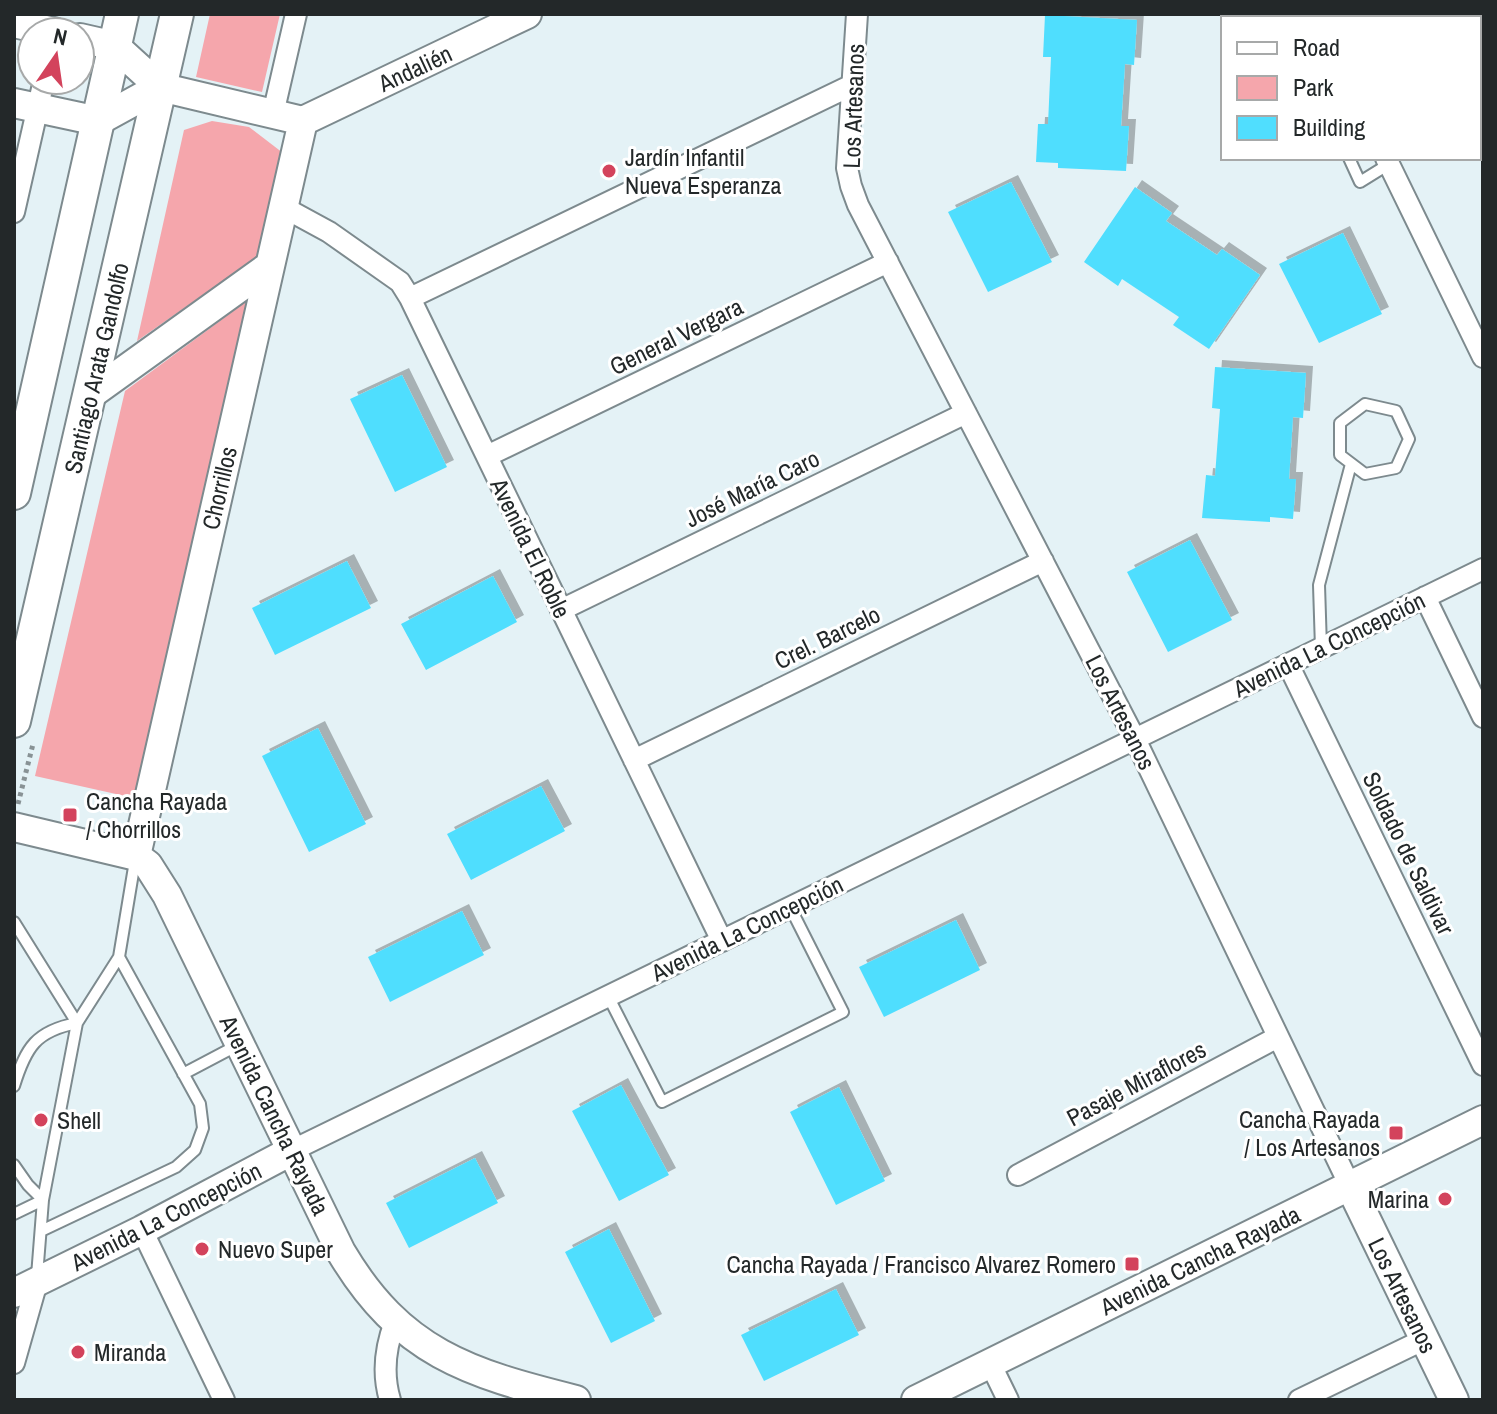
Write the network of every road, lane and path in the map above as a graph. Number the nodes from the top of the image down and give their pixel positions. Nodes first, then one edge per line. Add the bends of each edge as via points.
1 (122, 14) edge
2 (177, 14) edge
3 (296, 14) edge
4 (527, 14) edge
5 (857, 14) edge
6 (494, 23) edge
7 (96, 42) edge
8 (115, 46) junction
9 (852, 85) junction
10 (160, 87) junction
11 (26, 105) edge
12 (273, 114) junction
13 (98, 121) junction
14 (303, 121) junction
15 (1350, 160) edge
16 (1387, 161) edge
17 (283, 207) junction
18 (14, 212) edge
19 (888, 262) junction
20 (268, 267) junction
21 (410, 298) junction
22 (1483, 357) edge
23 (90, 395) junction
24 (966, 413) junction
25 (487, 456) junction
26 (1351, 464) junction
27 (14, 493) edge
28 (1043, 561) junction
29 (1483, 569) edge
30 (1425, 597) junction
31 (561, 610) junction
32 (1321, 648) junction
33 (1288, 664) junction
34 (1483, 717) edge
35 (14, 721) edge
36 (1135, 739) junction
37 (634, 760) junction
38 (14, 827) edge
39 (136, 856) junction
40 (790, 907) junction
41 (14, 922) edge
42 (722, 941) junction
43 (119, 957) junction
44 (608, 996) junction
45 (77, 1023) junction
46 (1278, 1037) junction
47 (241, 1044) junction
48 (1483, 1065) edge
49 (183, 1074) junction
50 (14, 1086) edge
51 (1483, 1120) edge
52 (293, 1150) junction
53 (14, 1165) edge
54 (1018, 1175) dead end
55 (1350, 1186) junction
56 (43, 1200) junction
57 (14, 1214) edge
58 (142, 1230) junction
59 (41, 1231) junction
60 (25, 1288) edge
61 (395, 1322) junction
62 (1425, 1339) junction
63 (14, 1363) edge
64 (990, 1363) junction
65 (218, 1398) edge
66 (569, 1399) edge
67 (390, 1400) edge
68 (916, 1400) edge
69 (1008, 1400) edge
70 (1299, 1400) edge
71 (1454, 1400) edge

1 - 8 main road
2 - 10 main road, Santiago Arata Gandolfo
3 - 12 street
4 - 6 street, Andalién
5 - 9 street, Los Artesanos
6 - 14 street, Andalién
7 - 8 street
8 - 10 street
8 - 13 main road
9 - 19 street, Los Artesanos via 847,168 858,205
9 - 21 street
10 - 12 street
10 - 13 street
10 - 23 main road, Santiago Arata Gandolfo
11 - 13 street
11 - 18 street
12 - 14 street
13 - 27 main road
14 - 17 street, Chorrillos
15 - 16 lane via 1360,182
16 - 22 street
17 - 20 street, Chorrillos
17 - 21 street, Avenida El Roble via 400,282
19 - 24 street, Los Artesanos
19 - 25 street, General Vergara
20 - 23 street
20 - 39 street, Chorrillos
21 - 25 street, Avenida El Roble
23 - 35 main road, Santiago Arata Gandolfo
24 - 28 street, Los Artesanos
24 - 31 street, José María Caro
25 - 31 street, Avenida El Roble
26 - 26 lane via 1365,474 1396,468 1409,439 1396,411 1365,404 1340,423 1340,455
26 - 32 lane via 1319,585
28 - 36 street, Los Artesanos
28 - 37 street, Crel. Barcelo
29 - 30 street, Avenida La Concepción
30 - 32 street, Avenida La Concepción
30 - 34 street
31 - 37 street, Avenida El Roble
32 - 33 street, Avenida La Concepción
33 - 36 street, Avenida La Concepción
33 - 48 street, Soldado de Saldivar
36 - 40 street, Avenida La Concepción
36 - 46 street, Los Artesanos
37 - 42 street, Avenida El Roble
38 - 39 street
39 - 43 lane
39 - 47 street, Avenida Cancha Rayada via 167,895
40 - 42 street, Avenida La Concepción
40 - 44 lane via 843,1012 676,1096 662,1102
41 - 45 lane
42 - 44 street, Avenida La Concepción
43 - 45 lane
43 - 49 lane
44 - 52 street, Avenida La Concepción
45 - 50 lane via 56,1027 38,1039 23,1058
45 - 56 lane
46 - 54 street, Pasaje Miraflores
46 - 55 street, Los Artesanos
47 - 49 lane
47 - 52 street, Avenida Cancha Rayada
49 - 59 lane via 200,1104 203,1128 195,1150 176,1167
51 - 55 street, Avenida Cancha Rayada
52 - 58 street, Avenida La Concepción
52 - 61 street, Avenida Cancha Rayada via 341,1252
53 - 56 lane
55 - 62 street, Los Artesanos
55 - 64 street, Avenida Cancha Rayada
56 - 57 lane
56 - 59 lane
58 - 60 street, Avenida La Concepción
58 - 65 street
59 - 60 lane
60 - 63 street
61 - 66 street, Avenida Cancha Rayada via 460,1364
61 - 67 street via 385,1353
62 - 70 street
62 - 71 street, Los Artesanos
64 - 68 street, Avenida Cancha Rayada
64 - 69 street

